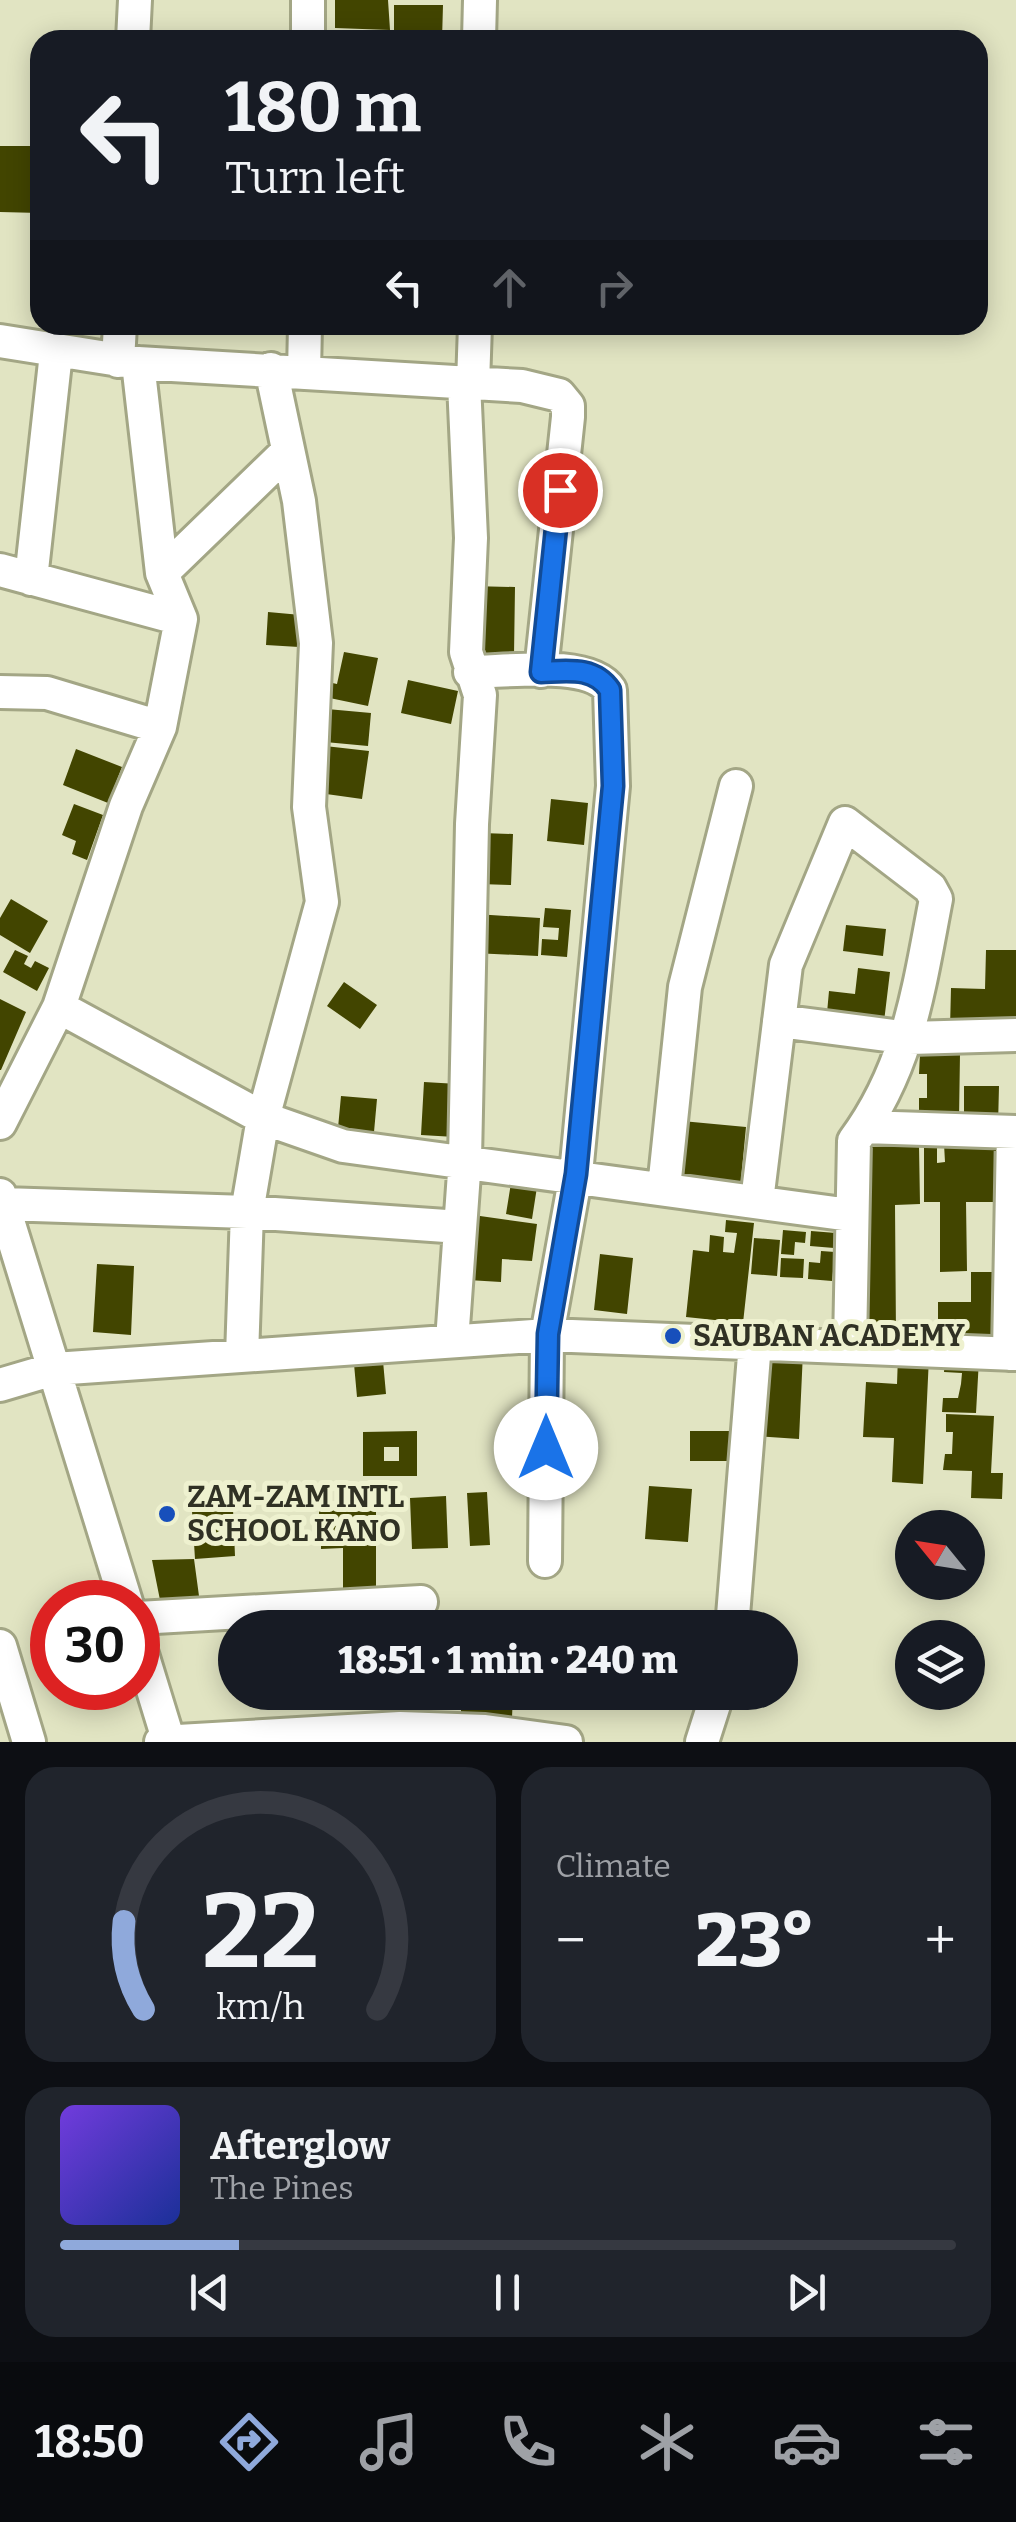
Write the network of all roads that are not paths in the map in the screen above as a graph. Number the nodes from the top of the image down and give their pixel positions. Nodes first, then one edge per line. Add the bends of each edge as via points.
1 (135, 0) edge
2 (308, 0) edge
3 (480, 0) edge
4 (134, 30) edge
5 (308, 30) edge
6 (479, 30) edge
7 (122, 335) edge
8 (305, 335) edge
9 (474, 335) edge
10 (0, 341) edge
11 (56, 352) junction
12 (128, 362) junction
13 (270, 369) junction
14 (304, 373) junction
15 (468, 383) junction
16 (286, 452) junction
17 (162, 573) junction
18 (15, 575) edge
19 (180, 620) junction
20 (470, 672) junction
21 (541, 672) junction
22 (0, 692) edge
23 (160, 727) junction
24 (736, 786) dead end
25 (59, 1007) junction
26 (779, 1021) junction
27 (1016, 1036) edge
28 (909, 1038) junction
29 (263, 1118) junction
30 (0, 1123) edge
31 (864, 1128) junction
32 (1014, 1132) edge
33 (465, 1160) junction
34 (576, 1174) junction
35 (664, 1188) junction
36 (2, 1200) edge
37 (757, 1201) junction
38 (247, 1212) junction
39 (850, 1215) junction
40 (460, 1227) junction
41 (548, 1334) junction
42 (452, 1341) junction
43 (755, 1343) junction
44 (850, 1345) junction
45 (1013, 1354) edge
46 (242, 1356) junction
47 (54, 1369) junction
48 (0, 1385) edge
49 (546, 1561) dead end
50 (119, 1580) edge
51 (421, 1602) dead end
52 (733, 1610) edge
53 (160, 1617) edge
54 (0, 1646) edge
55 (157, 1710) edge
56 (712, 1710) edge
57 (166, 1741) edge
58 (29, 1742) edge
59 (566, 1742) edge
60 (702, 1742) edge

1 - 4 street
2 - 5 street
3 - 6 street
7 - 12 street
8 - 14 street
9 - 15 street
10 - 11 street
11 - 12 street
11 - 18 street
12 - 13 street
12 - 17 street
13 - 14 street
13 - 16 street
14 - 15 street
15 - 20 street
15 - 21 street via 522,386 560,395 568,406
16 - 17 street
16 - 29 street via 299,501 316,644 308,807 322,902
17 - 19 street
18 - 19 street
19 - 23 street
20 - 21 street
20 - 33 street via 480,695
21 - 34 street via 584,671 610,690 613,786
22 - 23 street via 47,693
23 - 25 street via 126,806
24 - 35 street via 685,987
25 - 29 street
25 - 30 street
26 - 28 street
26 - 28 street via 786,965 845,824 934,894
26 - 37 street
27 - 28 street
28 - 31 street
29 - 33 street via 344,1146
29 - 38 street
31 - 32 street
31 - 39 street via 854,1141
32 - 45 street
33 - 34 street
33 - 40 street
34 - 35 street
34 - 41 street
35 - 37 street
36 - 38 street
36 - 47 street
37 - 39 street
38 - 40 street
38 - 46 street
39 - 44 street
40 - 42 street
41 - 42 street
41 - 43 street
41 - 49 street
42 - 46 street
43 - 44 street
43 - 52 street
44 - 45 street
46 - 47 street
47 - 48 street
47 - 50 street
51 - 53 street
54 - 58 street
55 - 57 street
56 - 60 street
57 - 59 street via 400,1728

